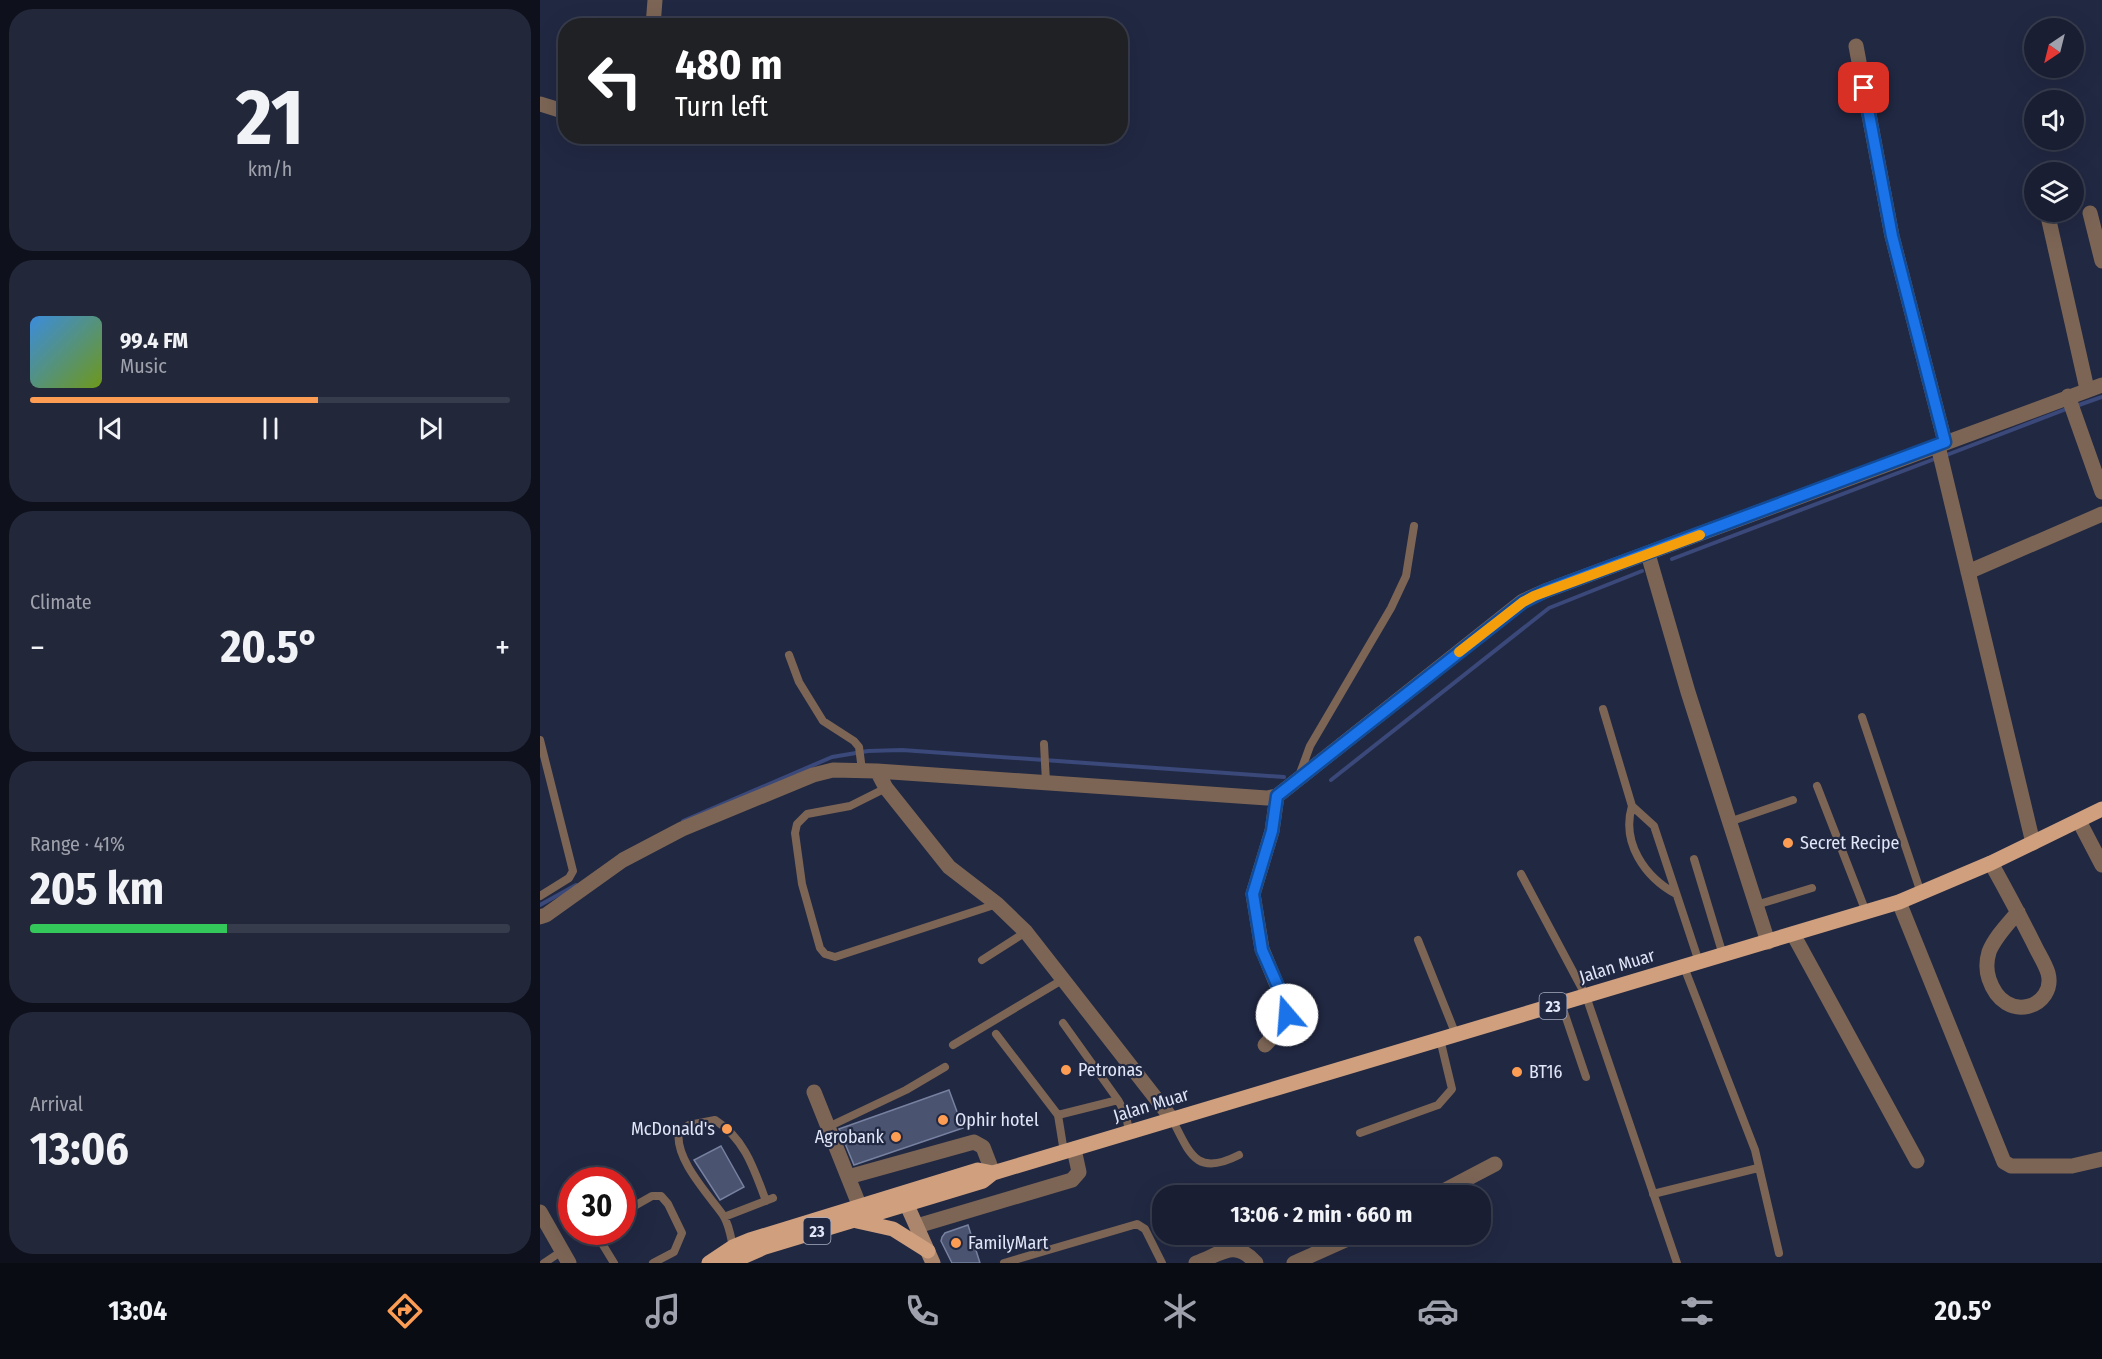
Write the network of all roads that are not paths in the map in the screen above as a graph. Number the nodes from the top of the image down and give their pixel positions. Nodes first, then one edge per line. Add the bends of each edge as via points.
1 (655, 0) edge
2 (654, 18) edge
3 (1856, 46) dead end
4 (540, 104) edge
5 (558, 110) edge
6 (2090, 213) dead end
7 (2049, 222) edge
8 (2102, 261) edge
9 (2102, 385) edge
10 (2086, 389) junction
11 (2072, 405) junction
12 (1941, 452) junction
13 (2102, 492) edge
14 (2102, 514) edge
15 (1414, 526) dead end
16 (1648, 554) junction
17 (1968, 572) junction
18 (789, 655) dead end
19 (1603, 709) dead end
20 (1862, 717) dead end
21 (540, 741) edge
22 (1044, 744) dead end
23 (867, 769) junction
24 (1298, 779) junction
25 (1045, 780) junction
26 (1817, 786) dead end
27 (886, 788) junction
28 (1277, 796) junction
29 (1793, 800) dead end
30 (1632, 806) junction
31 (2102, 809) edge
32 (2079, 821) junction
33 (1729, 822) junction
34 (2033, 843) junction
35 (1694, 859) dead end
36 (1991, 862) junction
37 (2102, 865) edge
38 (1521, 874) dead end
39 (1812, 888) dead end
40 (1921, 893) junction
41 (1676, 894) junction
42 (540, 896) edge
43 (1899, 902) junction
44 (997, 904) junction
45 (1756, 905) junction
46 (542, 912) edge
47 (1866, 912) junction
48 (2018, 912) junction
49 (1026, 932) junction
50 (1792, 934) junction
51 (1418, 940) dead end
52 (1768, 942) junction
53 (1723, 955) junction
54 (982, 960) dead end
55 (1699, 962) junction
56 (1683, 967) junction
57 (1062, 980) junction
58 (1586, 996) junction
59 (1561, 1003) junction
60 (1063, 1023) dead end
61 (996, 1034) dead end
62 (1456, 1035) junction
63 (1440, 1040) junction
64 (953, 1045) dead end
65 (1265, 1045) dead end
66 (945, 1067) dead end
67 (1586, 1077) dead end
68 (814, 1092) dead end
69 (1118, 1100) junction
70 (1058, 1115) junction
71 (1172, 1119) junction
72 (828, 1127) junction
73 (1129, 1132) junction
74 (1360, 1133) dead end
75 (1069, 1150) junction
76 (1239, 1155) dead end
77 (2102, 1159) edge
78 (1917, 1161) dead end
79 (1495, 1164) dead end
80 (1758, 1168) junction
81 (993, 1173) junction
82 (848, 1177) junction
83 (1455, 1185) edge
84 (1653, 1194) junction
85 (904, 1199) junction
86 (636, 1205) edge
87 (540, 1214) edge
88 (856, 1214) junction
89 (724, 1217) junction
90 (917, 1226) junction
91 (603, 1245) edge
92 (1334, 1245) edge
93 (733, 1247) junction
94 (1779, 1253) dead end
95 (566, 1257) edge
96 (931, 1257) edge
97 (544, 1263) edge
98 (614, 1263) edge
99 (653, 1263) edge
100 (709, 1263) edge
101 (729, 1263) edge
102 (1004, 1263) edge
103 (1162, 1263) edge
104 (1197, 1263) edge
105 (1256, 1263) edge
106 (1294, 1263) edge
107 (1677, 1263) edge

1 - 2 street
3 - 12 street via 1892,236
4 - 5 street
6 - 8 street
7 - 10 street
9 - 10 street
10 - 11 street
11 - 12 street
11 - 13 street
12 - 16 street
12 - 17 street
14 - 17 street
15 - 24 lane via 1406,576 1310,746
16 - 24 street via 1523,602
16 - 33 street
17 - 34 street
18 - 23 lane via 799,682 823,721 854,741
19 - 30 lane
20 - 40 lane
21 - 42 lane via 573,871
22 - 25 lane
23 - 25 street
23 - 27 street
23 - 46 street via 813,775 682,829 623,860
24 - 28 street
25 - 28 street
26 - 47 lane
27 - 44 street via 949,867
27 - 44 lane via 850,806 807,814 797,824 802,884 825,954 835,957
28 - 65 street via 1272,831 1253,894 1262,950 1287,1015
29 - 33 lane
30 - 41 lane via 1654,826
30 - 41 lane via 1630,829 1634,849 1648,873
31 - 32 main road, Jalan Muar / 23
32 - 34 main road, Jalan Muar / 23
32 - 37 street
33 - 45 street
34 - 36 main road, Jalan Muar / 23
35 - 53 lane
36 - 40 main road, Jalan Muar / 23
36 - 48 street
38 - 58 lane
39 - 45 lane
40 - 43 main road, Jalan Muar / 23
41 - 55 lane
43 - 47 main road, Jalan Muar / 23
43 - 77 street via 2004,1162 2011,1166 2062,1166
44 - 49 street
45 - 52 street
47 - 50 main road, Jalan Muar / 23
48 - 48 street via 1992,946 1986,971 2000,1000 2021,1008 2039,1000 2048,974
49 - 54 lane
49 - 57 street
50 - 52 main road, Jalan Muar / 23
50 - 78 street
51 - 62 lane
52 - 53 main road, Jalan Muar / 23
53 - 55 main road, Jalan Muar / 23
55 - 56 main road, Jalan Muar / 23
56 - 58 main road, Jalan Muar / 23
56 - 80 lane via 1755,1150
57 - 64 lane
57 - 71 street
58 - 59 main road, Jalan Muar / 23
58 - 84 lane
59 - 62 main road, Jalan Muar / 23
59 - 67 lane
60 - 69 lane
61 - 70 lane
62 - 63 main road, Jalan Muar / 23
63 - 71 main road, Jalan Muar / 23
63 - 74 lane via 1452,1089 1448,1097 1438,1105
66 - 72 lane
68 - 72 street
69 - 70 lane
69 - 73 lane
70 - 75 lane
71 - 73 main road, Jalan Muar / 23
71 - 76 lane via 1190,1155 1203,1163 1221,1164
72 - 82 street
73 - 75 main road, Jalan Muar / 23
75 - 81 main road, Jalan Muar / 23
75 - 90 street via 1079,1172 1072,1180
79 - 83 street
80 - 84 lane
80 - 94 lane
81 - 82 street via 983,1147 974,1142
81 - 85 main road, Jalan Muar / 23 via 983,1181
82 - 88 street
84 - 107 lane
85 - 88 main road, Jalan Muar / 23
85 - 90 main road
86 - 99 lane via 652,1196 661,1196 669,1204 682,1233 674,1251
87 - 95 street
88 - 93 main road, Jalan Muar / 23
88 - 96 main road via 892,1229
88 - 101 main road, Jalan Muar / 23
89 - 89 lane via 770,1200 738,1138 715,1120 689,1125 679,1132 682,1156
89 - 93 lane
90 - 96 main road
91 - 98 lane
92 - 106 street
93 - 100 main road, Jalan Muar / 23
95 - 97 lane
102 - 103 lane via 1137,1224 1145,1229
104 - 105 street via 1237,1248

